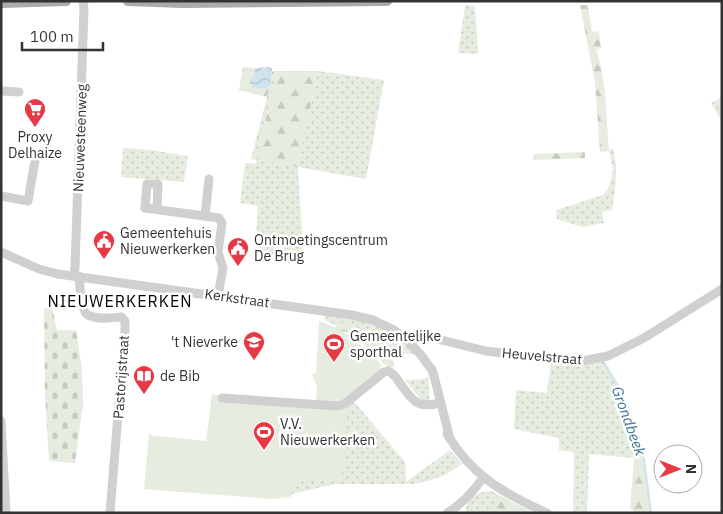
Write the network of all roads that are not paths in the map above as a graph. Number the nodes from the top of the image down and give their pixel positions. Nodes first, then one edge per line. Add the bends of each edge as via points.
1 (66, 1) edge
2 (83, 1) edge
3 (128, 1) edge
4 (191, 1) edge
5 (387, 1) edge
6 (1, 2) edge
7 (196, 2) edge
8 (1, 91) edge
9 (19, 92) dead end
10 (36, 155) dead end
11 (210, 179) dead end
12 (1, 196) edge
13 (28, 202) junction
14 (157, 209) dead end
15 (26, 211) dead end
16 (204, 216) junction
17 (1, 252) edge
18 (77, 276) junction
19 (722, 289) edge
20 (218, 296) junction
21 (408, 340) junction
22 (222, 398) dead end
23 (437, 404) junction
24 (1, 421) edge
25 (483, 478) junction
26 (460, 509) edge
27 (6, 513) edge
28 (110, 513) edge
29 (446, 513) edge
30 (547, 513) edge

1 - 6 main road
2 - 18 street, Nieuwesteenweg
3 - 7 main road
4 - 7 main road
5 - 7 main road
8 - 9 street
10 - 13 street
11 - 16 street
12 - 13 street
13 - 15 street
14 - 16 street
16 - 20 street via 219,218 222,223
17 - 18 street, Kerkstraat via 39,270
18 - 20 street, Kerkstraat
18 - 28 street, Pastorijstraat via 88,316 121,317 124,321
19 - 21 street, Heuvelstraat via 644,338 608,356 590,360 577,362 486,351 417,334
20 - 21 street, Kerkstraat via 363,317 394,330
21 - 23 street, Kerkstraat via 428,366
22 - 23 street via 338,406 388,371 417,403
23 - 25 street, Kerkstraat via 438,415 450,439 460,455
24 - 27 street
25 - 26 street
25 - 30 street, Kerkstraat via 507,494
26 - 29 street

